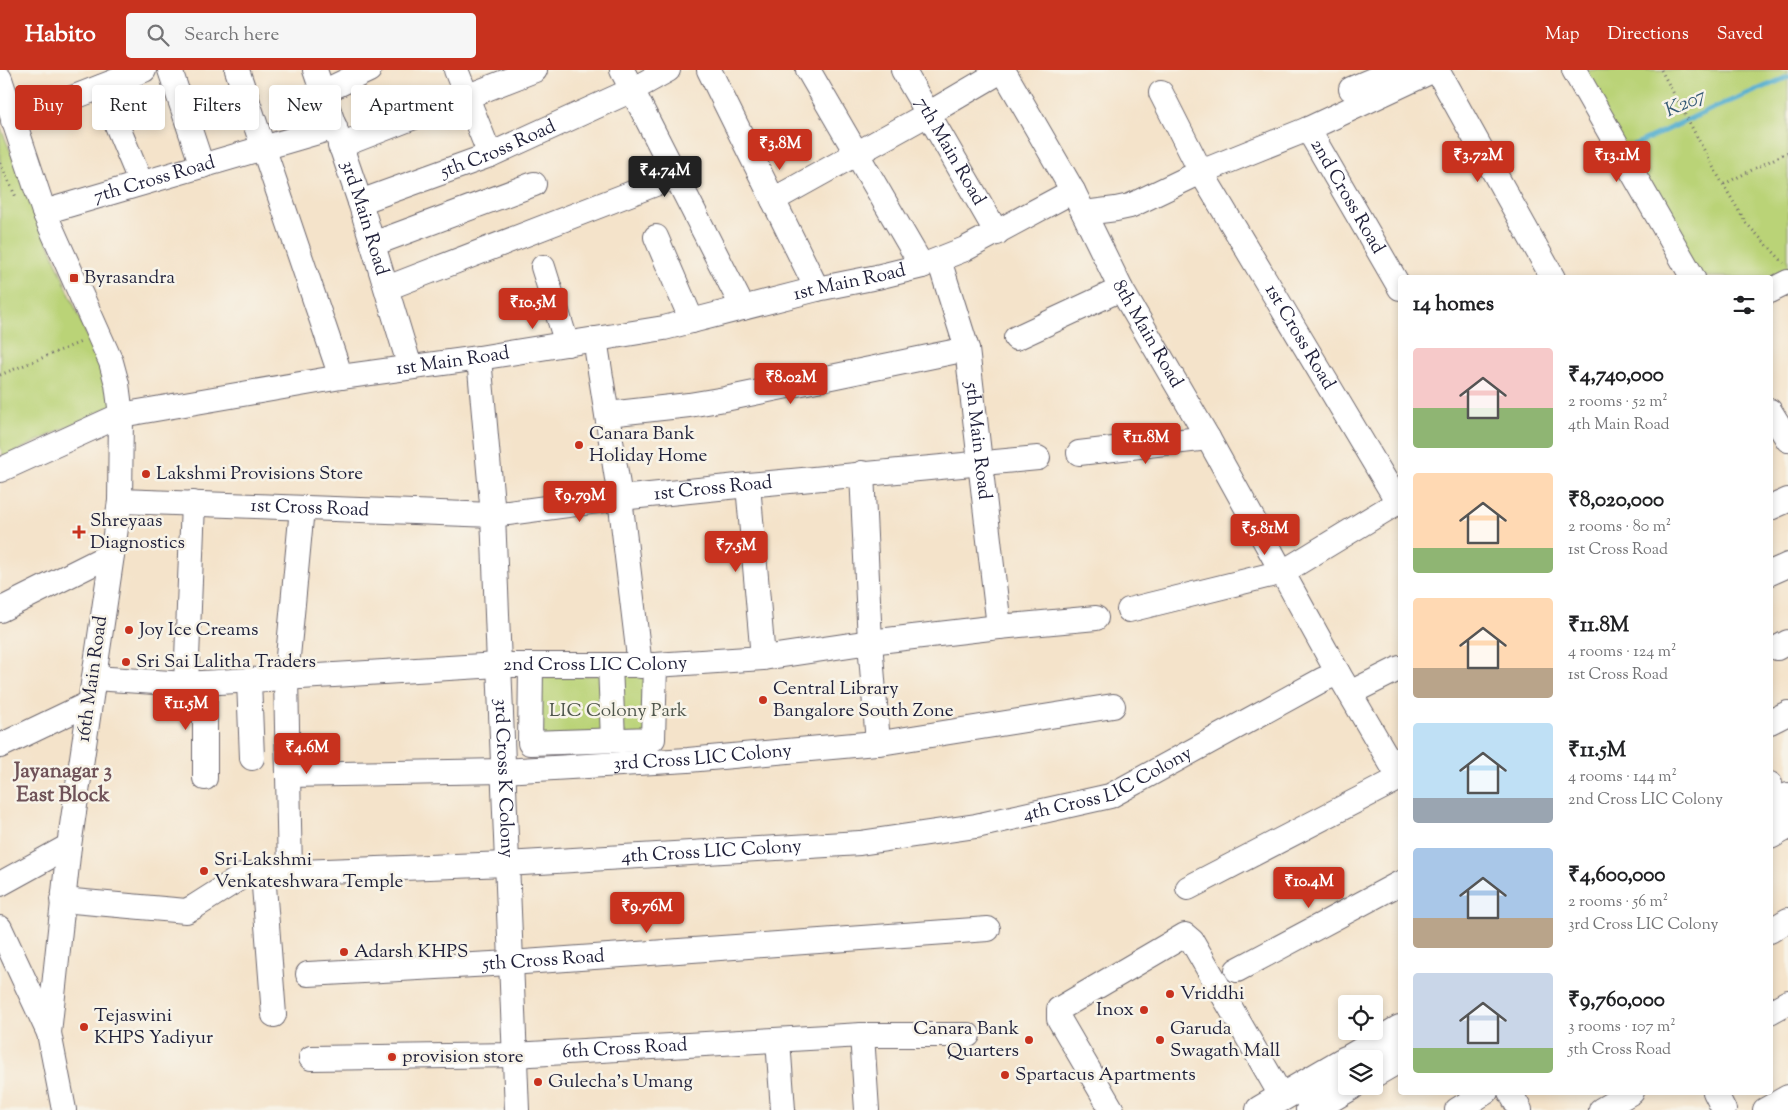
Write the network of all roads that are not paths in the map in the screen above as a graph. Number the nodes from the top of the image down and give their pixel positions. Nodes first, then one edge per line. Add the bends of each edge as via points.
1 (144, 70) edge
2 (170, 70) edge
3 (237, 70) edge
4 (315, 70) edge
5 (369, 70) edge
6 (456, 70) edge
7 (536, 70) edge
8 (668, 70) edge
9 (709, 70) edge
10 (808, 70) edge
11 (903, 70) edge
12 (1003, 70) edge
13 (1396, 70) edge
14 (1436, 70) edge
15 (1574, 70) edge
16 (0, 79) edge
17 (627, 80) edge
18 (107, 85) edge
19 (320, 85) edge
20 (338, 85) edge
21 (462, 85) edge
22 (1351, 89) dead end
23 (92, 91) edge
24 (1161, 93) dead end
25 (472, 95) edge
26 (472, 110) edge
27 (928, 114) junction
28 (13, 121) junction
29 (1308, 129) junction
30 (119, 130) edge
31 (335, 130) edge
32 (357, 130) edge
33 (337, 136) junction
34 (265, 148) junction
35 (856, 154) junction
36 (490, 155) junction
37 (202, 166) junction
38 (1201, 172) junction
39 (676, 176) junction
40 (141, 183) junction
41 (534, 184) dead end
42 (1073, 191) junction
43 (773, 200) junction
44 (360, 202) junction
45 (44, 212) junction
46 (1084, 213) junction
47 (997, 233) junction
48 (656, 237) dead end
49 (373, 244) junction
50 (930, 263) junction
51 (543, 267) dead end
52 (1551, 275) edge
53 (1691, 275) edge
54 (1398, 285) edge
55 (387, 288) junction
56 (817, 289) junction
57 (1121, 289) junction
58 (743, 308) junction
59 (692, 320) junction
60 (1016, 338) dead end
61 (595, 339) junction
62 (567, 344) junction
63 (967, 349) junction
64 (479, 358) junction
65 (410, 366) junction
66 (341, 377) junction
67 (608, 414) junction
68 (121, 415) junction
69 (1773, 417) edge
70 (1208, 438) junction
71 (1788, 440) edge
72 (1079, 453) dead end
73 (1038, 458) dead end
74 (979, 463) junction
75 (0, 470) edge
76 (862, 473) junction
77 (748, 485) junction
78 (620, 498) junction
79 (120, 500) junction
80 (1398, 500) edge
81 (1788, 500) edge
82 (193, 503) junction
83 (1398, 503) edge
84 (1773, 507) edge
85 (302, 508) junction
86 (493, 514) junction
87 (112, 554) junction
88 (1788, 565) edge
89 (1283, 572) junction
90 (1773, 572) edge
91 (0, 610) edge
92 (1129, 610) dead end
93 (1096, 618) dead end
94 (999, 627) junction
95 (870, 642) junction
96 (763, 658) junction
97 (498, 665) junction
98 (531, 665) junction
99 (610, 665) junction
100 (648, 665) junction
101 (1398, 669) edge
102 (94, 678) junction
103 (286, 678) junction
104 (249, 681) junction
105 (1344, 683) junction
106 (195, 684) junction
107 (90, 703) junction
108 (1113, 706) dead end
109 (1788, 713) edge
110 (1773, 720) edge
111 (604, 741) junction
112 (878, 743) junction
113 (0, 746) edge
114 (252, 758) dead end
115 (595, 766) junction
116 (503, 771) junction
117 (288, 775) junction
118 (1398, 776) edge
119 (205, 778) dead end
120 (1398, 780) edge
121 (69, 846) junction
122 (506, 864) junction
123 (290, 872) junction
124 (263, 873) junction
125 (0, 884) edge
126 (1398, 884) edge
127 (1188, 888) dead end
128 (62, 900) junction
129 (1788, 920) edge
130 (0, 928) edge
131 (1773, 929) edge
132 (988, 930) dead end
133 (510, 963) junction
134 (1237, 970) dead end
135 (308, 974) dead end
136 (1788, 1002) edge
137 (1773, 1010) edge
138 (274, 1015) dead end
139 (1398, 1031) edge
140 (49, 1033) junction
141 (968, 1034) dead end
142 (862, 1035) junction
143 (778, 1040) junction
144 (1365, 1050) edge
145 (514, 1055) junction
146 (311, 1058) dead end
147 (1398, 1059) edge
148 (1338, 1066) edge
149 (1383, 1068) edge
150 (1338, 1094) edge
151 (1481, 1095) edge
152 (1512, 1095) edge
153 (1627, 1095) edge
154 (1716, 1095) edge
155 (1788, 1097) edge
156 (1271, 1104) edge
157 (64, 1110) edge
158 (517, 1110) edge
159 (783, 1110) edge
160 (867, 1110) edge
161 (1112, 1110) edge
162 (1310, 1110) edge
163 (1457, 1110) edge
164 (1520, 1110) edge
165 (1601, 1110) edge
166 (1724, 1110) edge
167 (1765, 1110) edge

1 - 18 street
2 - 37 street
3 - 34 street
4 - 19 street, 3rd Main Road
5 - 20 street
6 - 21 street
7 - 25 street, 7th Cross Road
8 - 17 street, 5th Cross Road
9 - 43 street
10 - 35 street, 5th Main Road
11 - 27 street, 7th Main Road
12 - 27 street
12 - 42 street, 8th Main Road
13 - 22 street
14 - 29 street
14 - 52 street
15 - 53 street
16 - 28 street, 16th Main Road
17 - 36 street, 5th Cross Road
17 - 39 street
23 - 28 street
24 - 38 street, 1st Cross Road
26 - 36 street
27 - 35 street
27 - 47 street, 7th Main Road
28 - 45 street, 16th Main Road
29 - 38 street
29 - 54 street, 2nd Cross Road
30 - 40 street
31 - 33 street, 3rd Main Road
32 - 33 street, 7th Cross Road
33 - 34 street, 7th Cross Road
33 - 44 street, 3rd Main Road
34 - 37 street, 7th Cross Road
34 - 66 street
35 - 43 street
35 - 50 street, 5th Main Road
36 - 44 street, 5th Cross Road
37 - 40 street, 7th Cross Road
38 - 46 street via 1130,206
38 - 80 street, 1st Cross Road
39 - 55 street
39 - 58 street
40 - 45 street, 7th Cross Road
41 - 49 street
42 - 46 street, 8th Main Road
42 - 47 street, 1st Main Road
43 - 56 street
44 - 49 street, 3rd Main Road
45 - 68 street, 16th Main Road via 111,362
46 - 57 street, 8th Main Road
47 - 50 street, 1st Main Road
48 - 59 street
49 - 55 street, 3rd Main Road
50 - 56 street, 1st Main Road via 877,278
50 - 63 street, 5th Main Road
51 - 62 street
55 - 65 street, 3rd Main Road
56 - 58 street, 1st Main Road
57 - 60 street
57 - 70 street, 8th Main Road
58 - 59 street, 1st Main Road
59 - 61 street, 1st Main Road
61 - 62 street, 1st Main Road
61 - 67 street
62 - 64 street, 1st Main Road
63 - 67 street via 725,399
63 - 74 street, 5th Main Road
64 - 65 street, 1st Main Road
64 - 86 street, 3rd Cross K Colony
65 - 66 street, 1st Main Road
66 - 68 street, 1st Main Road
67 - 78 street
68 - 75 street, 1st Main Road
68 - 79 street, 16th Main Road
69 - 71 street
70 - 72 street
70 - 89 street, 8th Main Road
73 - 74 street, 1st Cross Road
74 - 76 street, 1st Cross Road
74 - 94 street, 5th Main Road
76 - 77 street, 1st Cross Road
76 - 95 street
77 - 78 street, 1st Cross Road
77 - 96 street
78 - 86 street, 1st Cross Road
78 - 100 street
79 - 82 street, 1st Cross Road
79 - 87 street, 16th Main Road
81 - 84 street
82 - 85 street, 1st Cross Road
82 - 106 street
83 - 89 street
85 - 86 street, 1st Cross Road
85 - 103 street
86 - 97 street, 3rd Cross K Colony
87 - 91 street
87 - 102 street, 16th Main Road
88 - 90 street
89 - 92 street
89 - 105 street, 8th Main Road
93 - 94 street, 2nd Cross LIC Colony
94 - 95 street, 2nd Cross LIC Colony
95 - 96 street, 2nd Cross LIC Colony
95 - 112 street
96 - 100 street, 2nd Cross LIC Colony
97 - 98 street, 2nd Cross LIC Colony
97 - 103 street, 2nd Cross LIC Colony
97 - 116 street, 3rd Cross K Colony
98 - 99 street, 2nd Cross LIC Colony
98 - 111 street via 530,743
99 - 100 street, 2nd Cross LIC Colony
99 - 111 street
100 - 111 street via 653,739
101 - 105 street, 4th Cross LIC Colony
102 - 106 street, 2nd Cross LIC Colony
102 - 107 street, 16th Main Road
103 - 104 street, 2nd Cross LIC Colony
103 - 117 street
104 - 106 street, 2nd Cross LIC Colony
104 - 114 street
105 - 118 street, 8th Main Road
105 - 122 street, 4th Cross LIC Colony via 1322,680 1110,796 976,826 860,843
106 - 119 street
107 - 113 street
107 - 121 street, 16th Main Road
108 - 112 street, 3rd Cross LIC Colony
109 - 110 street
111 - 115 street
112 - 115 street, 3rd Cross LIC Colony
115 - 116 street, 3rd Cross LIC Colony
116 - 117 street, 3rd Cross LIC Colony
116 - 122 street, 3rd Cross K Colony
117 - 123 street
120 - 127 street
121 - 125 street
121 - 128 street, 16th Main Road
122 - 123 street, 4th Cross LIC Colony
122 - 133 street, 3rd Cross K Colony
123 - 124 street, 4th Cross LIC Colony
124 - 128 street, 4th Cross LIC Colony via 242,875 186,910
124 - 138 street
126 - 134 street
128 - 140 street, 16th Main Road
129 - 131 street
130 - 140 street, 16th Main Road
132 - 133 street, 5th Cross Road
133 - 135 street, 5th Cross Road
133 - 145 street, 3rd Cross K Colony
136 - 137 street
139 - 144 main road
140 - 157 street, 16th Main Road
141 - 142 street, 6th Cross Road
142 - 143 street, 6th Cross Road
142 - 160 street
143 - 145 street, 6th Cross Road
143 - 159 street
145 - 146 street, 6th Cross Road
145 - 158 street, 3rd Cross K Colony
147 - 149 main road
148 - 156 main road
150 - 162 main road
151 - 163 street
152 - 164 street
153 - 165 street
154 - 166 street
155 - 167 street
156 - 161 street via 1192,941 1185,935 1059,1008 1059,1019

